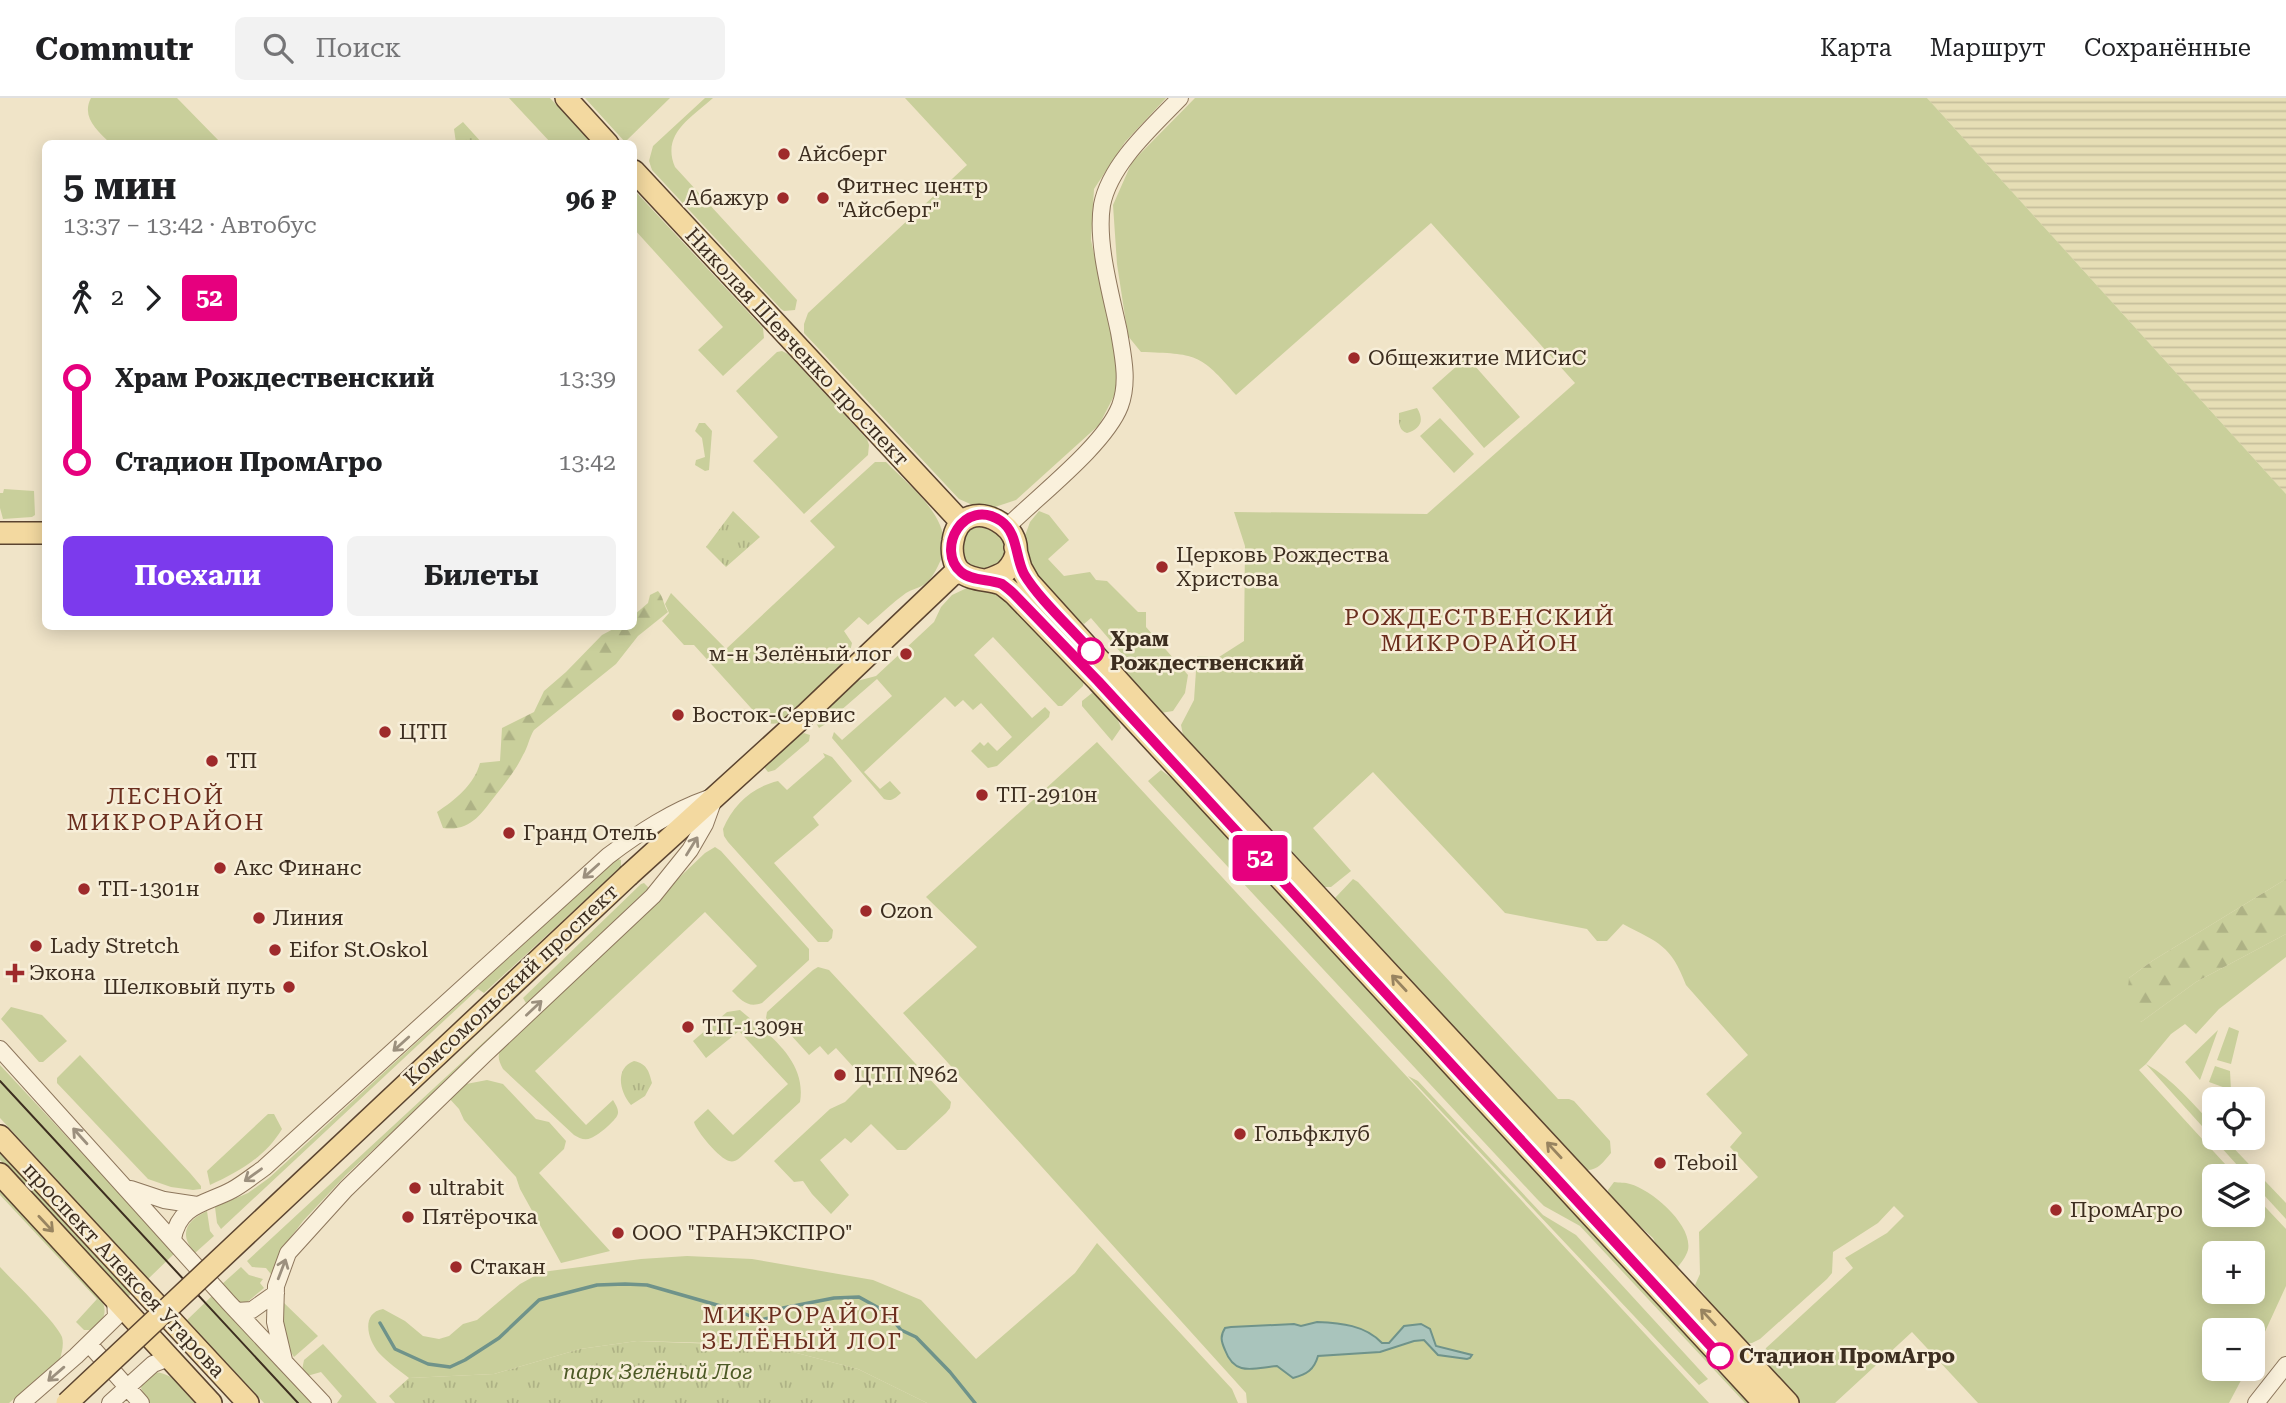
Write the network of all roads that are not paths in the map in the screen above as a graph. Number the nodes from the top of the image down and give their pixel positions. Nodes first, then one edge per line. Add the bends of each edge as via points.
1 (566, 98) edge
2 (1180, 98) edge
3 (604, 140) edge
4 (637, 174) edge
5 (961, 522) junction
6 (0, 533) edge
7 (42, 533) edge
8 (1011, 537) junction
9 (960, 572) junction
10 (986, 580) junction
11 (715, 796) junction
12 (0, 1049) edge
13 (0, 1136) edge
14 (0, 1174) edge
15 (125, 1186) junction
16 (1581, 1192) junction
17 (197, 1205) junction
18 (173, 1239) junction
19 (276, 1293) junction
20 (115, 1298) junction
21 (237, 1311) junction
22 (89, 1344) junction
23 (169, 1358) junction
24 (284, 1360) junction
25 (2286, 1365) edge
26 (126, 1387) junction
27 (22, 1403) edge
28 (67, 1403) edge
29 (110, 1403) edge
30 (141, 1403) edge
31 (211, 1403) edge
32 (248, 1403) edge
33 (323, 1403) edge
34 (1764, 1403) edge
35 (1788, 1403) edge
36 (2256, 1403) edge

1 - 3 main road
2 - 8 street via 1136,144 1113,176 1102,204 1101,236 1125,363 1119,406 1103,435
4 - 5 main road, Николая Шевченко проспект
5 - 8 main road via 972,516 995,518
5 - 9 main road via 951,547
6 - 7 main road
8 - 10 main road via 1014,558 1005,572
16 -> 8 main road via 1029,582
9 - 10 main road
9 - 11 main road, Комсомольский проспект
10 - 16 main road via 1014,594
11 -> 17 street via 659,821 608,856 264,1167 233,1189
19 -> 11 street via 288,1254 346,1189 653,896 690,850
11 - 28 main road, Комсомольский проспект, bridge
15 -> 12 street
13 - 32 main road, проспект Алексея Угарова
14 -> 20 main road, проспект Алексея Угарова
15 - 17 street via 164,1200
15 - 18 street
16 - 34 main road
35 -> 16 main road
17 - 18 street via 175,1226
18 - 21 street
19 - 21 street via 252,1310
19 - 24 street via 275,1322
20 - 22 street via 116,1317
20 - 23 main road, проспект Алексея Угарова
21 - 24 street
22 - 26 street
22 -> 27 street
23 - 26 street via 153,1364
23 - 31 main road, проспект Алексея Угарова
24 - 33 street
25 - 36 street
26 - 29 street
26 - 30 street

